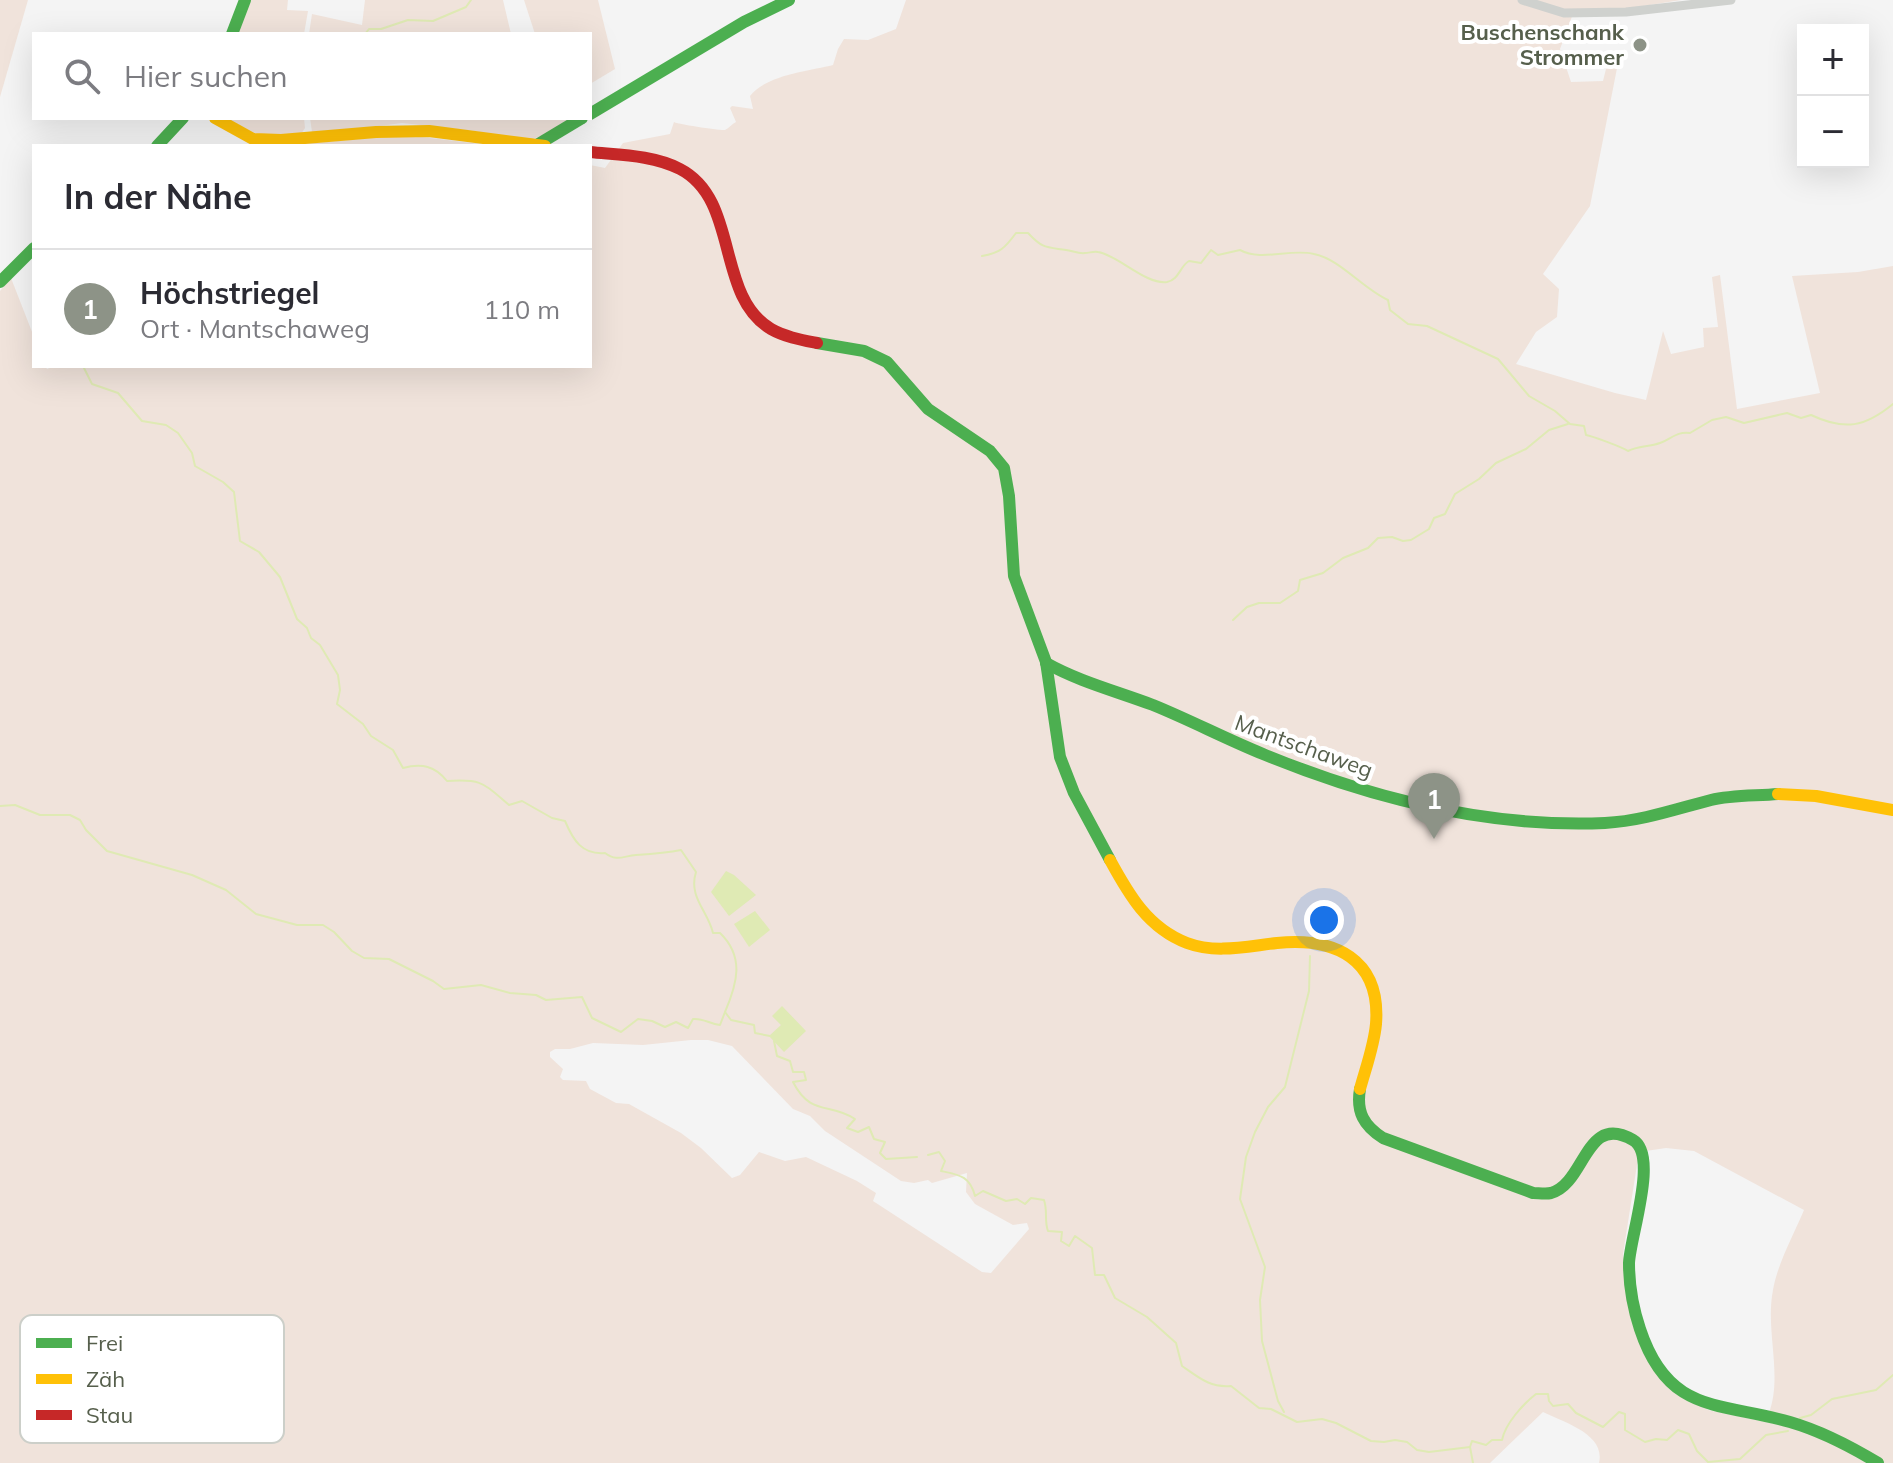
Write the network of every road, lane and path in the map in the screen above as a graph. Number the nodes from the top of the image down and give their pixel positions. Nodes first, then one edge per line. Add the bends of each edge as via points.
1 (245, 0) edge
2 (789, 0) edge
3 (1522, 0) edge
4 (1731, 0) edge
5 (233, 32) edge
6 (592, 113) edge
7 (181, 120) edge
8 (219, 120) edge
9 (579, 120) edge
10 (159, 144) edge
11 (529, 144) edge
12 (539, 144) edge
13 (592, 152) edge
14 (32, 250) edge
15 (0, 282) edge
16 (1046, 663) junction
17 (1893, 810) edge
18 (1878, 1463) edge

1 - 5 street
2 - 6 street
3 - 4 street via 1564,13
7 - 10 street
8 - 11 street via 253,139 429,131
9 - 12 street
13 - 16 street via 676,165 690,173 711,198 732,265 758,319 785,334 880,357 928,408 997,457 1008,479 1014,574
14 - 15 street
16 - 17 street, Mantschaweg via 1265,755 1432,808 1522,820 1605,823 1647,818 1715,799 1779,794
16 - 18 street via 1061,759 1134,903 1153,923 1197,946 1298,940 1329,946 1359,962 1370,977 1376,1014 1360,1111 1367,1125 1388,1141 1548,1194 1568,1184 1595,1141 1616,1135 1634,1140 1645,1162 1629,1268 1637,1320 1656,1363 1699,1403 1812,1430

